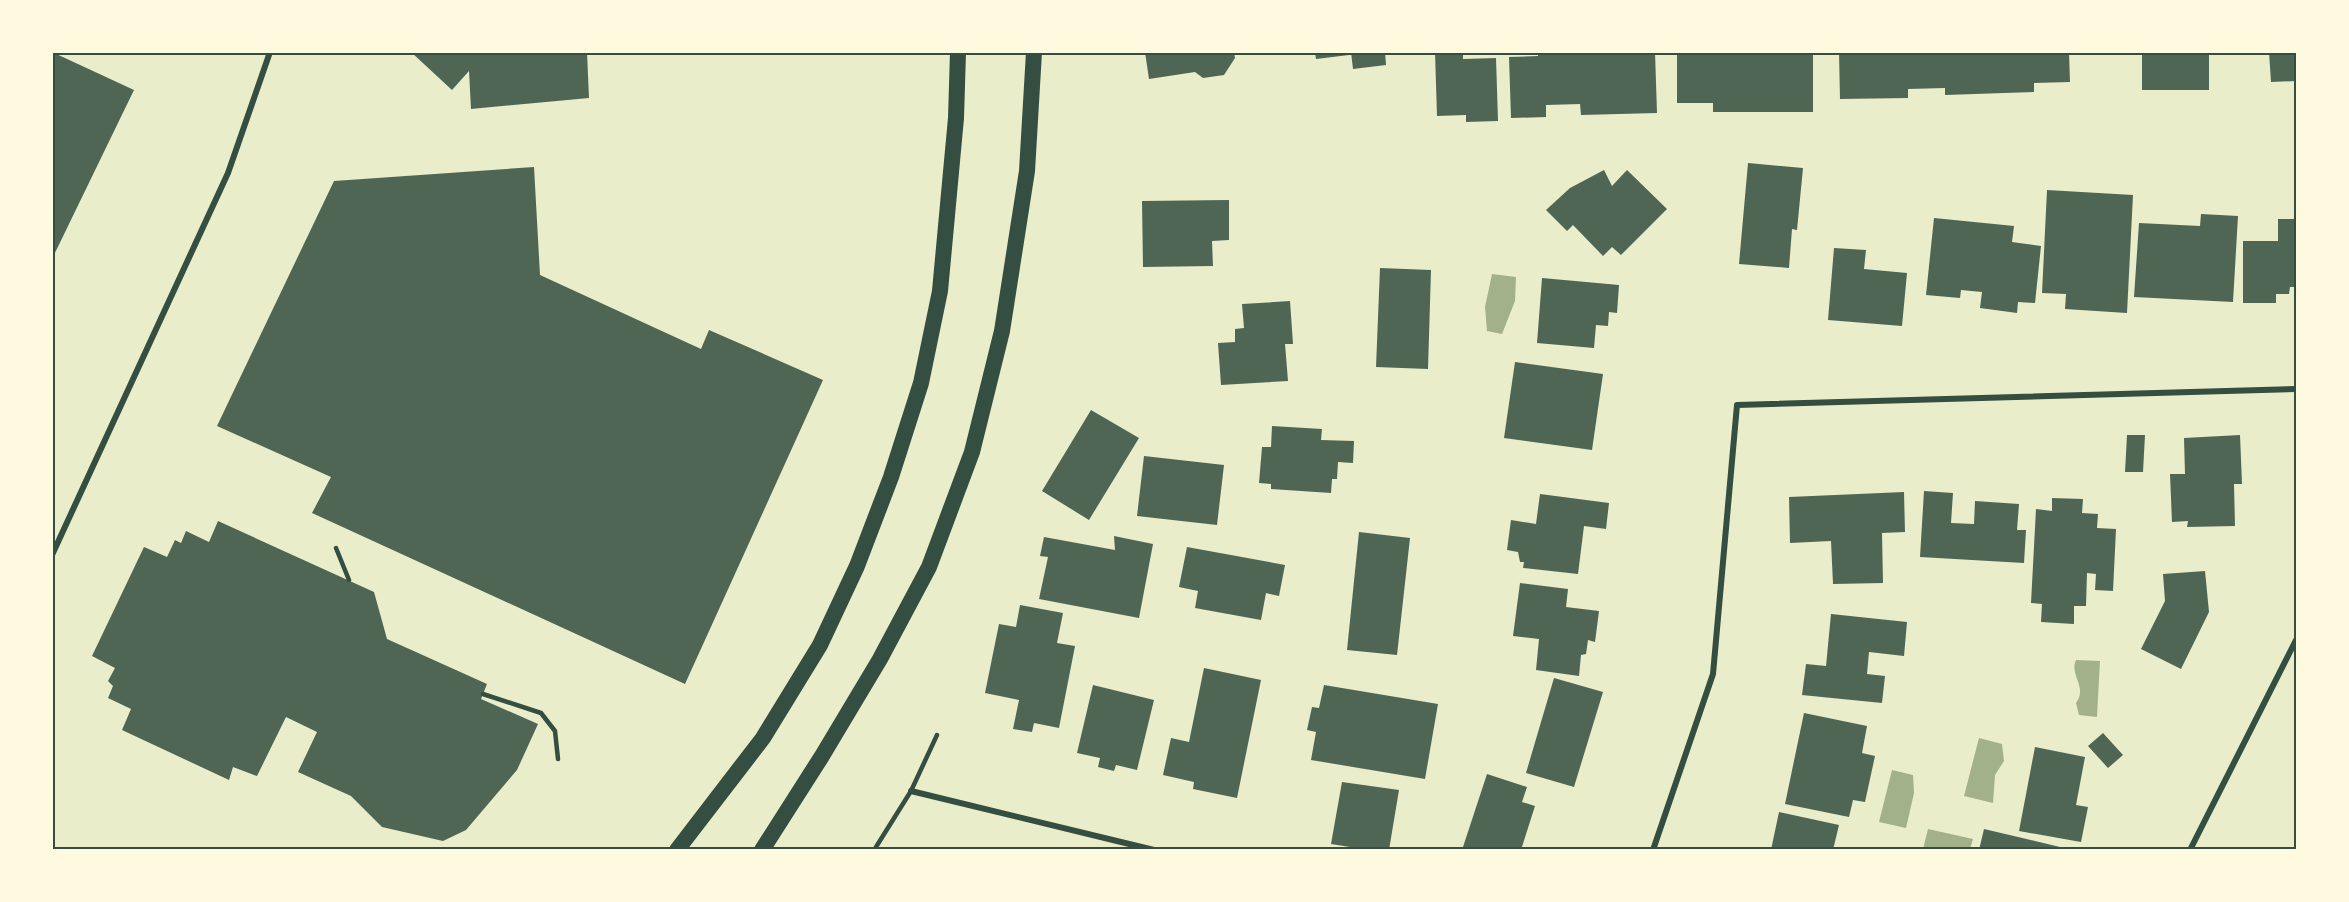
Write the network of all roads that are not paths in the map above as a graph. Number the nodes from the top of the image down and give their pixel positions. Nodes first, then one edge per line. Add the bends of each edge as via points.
1 (270, 52) edge
2 (958, 52) edge
3 (1034, 52) edge
4 (2296, 389) edge
5 (336, 548) dead end
6 (52, 555) edge
7 (349, 580) dead end
8 (2296, 640) edge
9 (483, 694) dead end
10 (937, 735) dead end
11 (558, 759) dead end
12 (911, 791) junction
13 (876, 847) dead end
14 (677, 849) edge
15 (762, 849) edge
16 (1154, 849) edge
17 (1653, 849) edge
18 (2190, 849) edge

1 - 6 street via 228,173
2 - 14 highway via 940,291 921,383 891,477 820,645 763,738
3 - 15 highway via 1028,171 1002,331 972,452 929,567 880,659
4 - 17 street via 1737,405 1713,674
5 - 7 lane
8 - 18 street
9 - 11 lane via 541,713 555,731
10 - 12 lane
12 - 13 lane
12 - 16 street

